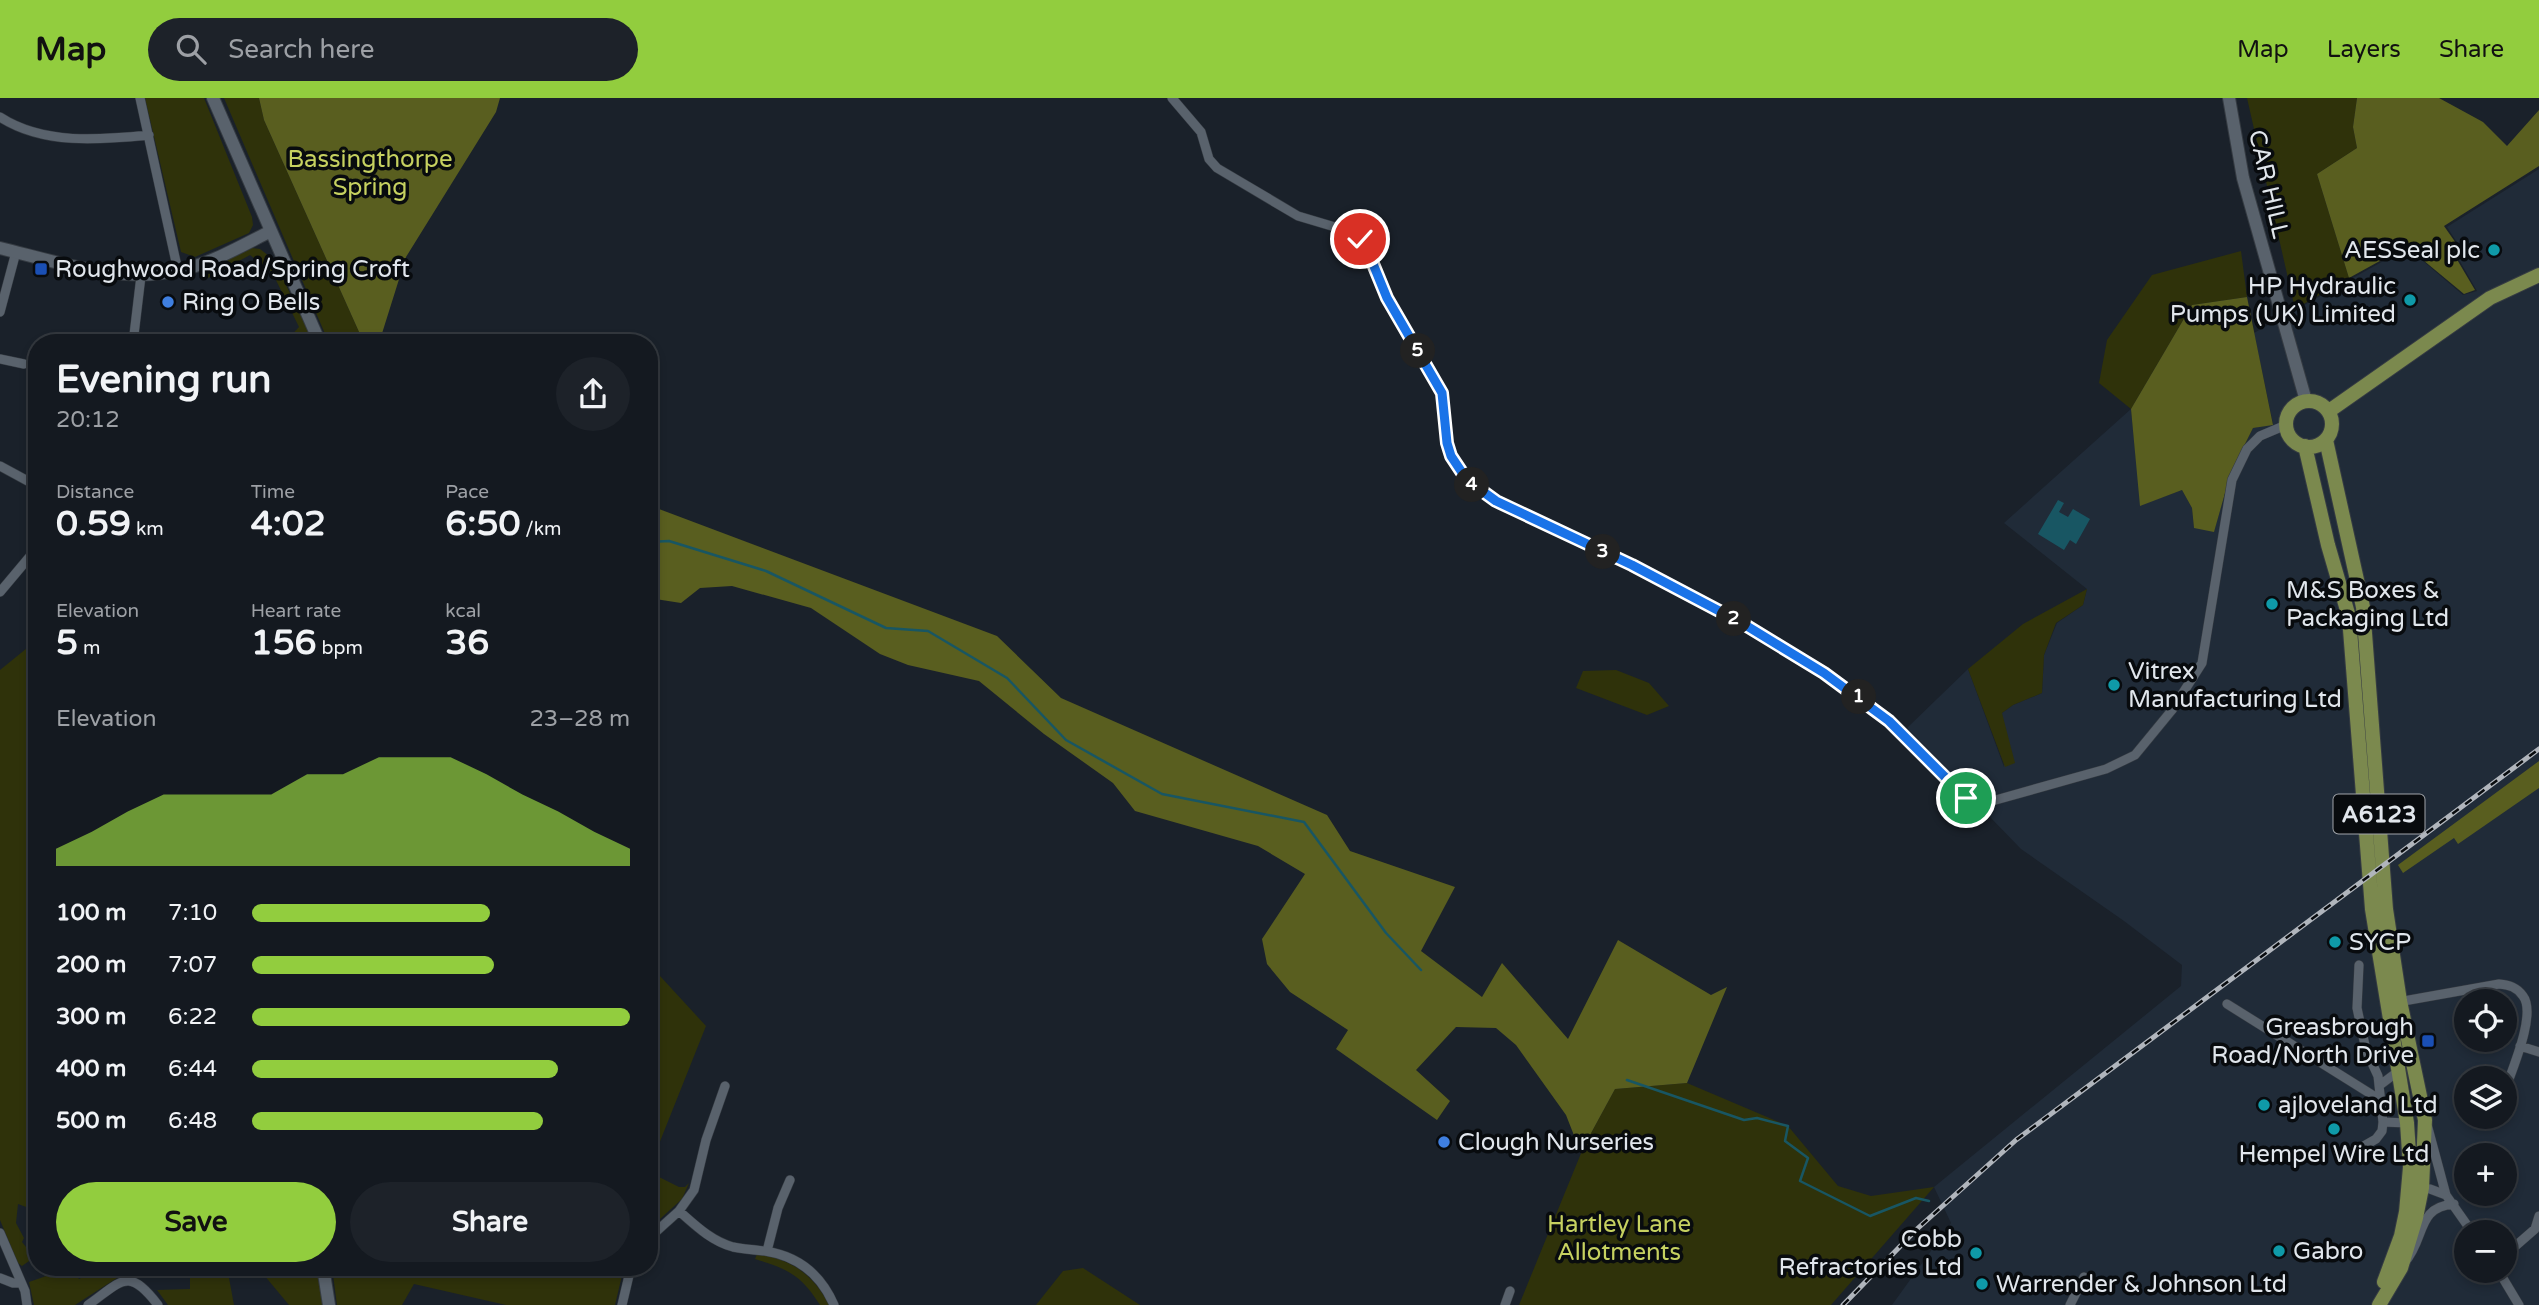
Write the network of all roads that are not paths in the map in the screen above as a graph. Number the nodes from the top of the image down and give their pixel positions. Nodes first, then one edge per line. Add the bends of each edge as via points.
1 (140, 98) edge
2 (213, 98) edge
3 (1172, 98) edge
4 (2229, 98) edge
5 (0, 117) edge
6 (149, 135) junction
7 (271, 231) junction
8 (0, 248) edge
9 (16, 252) junction
10 (178, 271) junction
11 (2539, 275) edge
12 (141, 276) junction
13 (0, 313) edge
14 (134, 334) edge
15 (316, 334) edge
16 (0, 359) edge
17 (24, 365) dead end
18 (2306, 401) junction
19 (2329, 411) junction
20 (2286, 425) junction
21 (2326, 440) junction
22 (2305, 446) junction
23 (0, 466) edge
24 (28, 481) edge
25 (28, 559) edge
26 (0, 592) edge
27 (2359, 965) dead end
28 (2394, 1002) junction
29 (2227, 1004) dead end
30 (2520, 1046) junction
31 (2539, 1052) edge
32 (2513, 1066) edge
33 (2406, 1068) junction
34 (2380, 1085) junction
35 (724, 1086) dead end
36 (2382, 1101) junction
37 (2425, 1120) junction
38 (2383, 1122) junction
39 (2407, 1123) junction
40 (2362, 1147) dead end
41 (790, 1180) dead end
42 (2415, 1187) junction
43 (2446, 1195) junction
44 (2454, 1205) joint
45 (679, 1211) junction
46 (2539, 1216) edge
47 (658, 1230) edge
48 (0, 1233) edge
49 (2517, 1245) edge
50 (767, 1251) junction
51 (2401, 1268) junction
52 (324, 1276) edge
53 (629, 1276) edge
54 (2084, 1277) dead end
55 (0, 1278) edge
56 (21, 1283) junction
57 (2506, 1283) edge
58 (1510, 1291) dead end
59 (27, 1305) edge
60 (88, 1305) edge
61 (158, 1305) edge
62 (329, 1305) edge
63 (622, 1305) edge
64 (834, 1305) edge
65 (1506, 1305) edge
66 (2070, 1305) edge
67 (2371, 1305) edge
68 (2379, 1305) edge
69 (2519, 1305) edge

1 - 6 street
2 - 7 street
3 - 20 street via 1201,132 1209,159 1217,168 1298,216 1360,239 1387,298 1442,393 1447,443 1467,480 1496,501 1742,623 1824,673 1889,721 1972,804 2106,769 2135,755 2202,663 2232,480 2247,449 2260,436
4 - 18 street, CAR HILL via 2243,178
5 - 6 street via 39,134 100,140
6 - 10 street
7 - 10 street
7 - 15 street
8 - 9 street
9 - 12 street
9 - 13 street
10 - 12 street
11 - 19 main road via 2490,298
12 - 14 street
16 - 17 street
18 - 19 main road via 2319,402
18 - 20 main road via 2294,407
19 - 21 main road, A6123 via 2333,426
20 - 22 main road, A6123 via 2292,439
21 - 22 main road
21 - 28 main road, A6123 via 2363,607
22 - 28 main road, A6123 via 2349,617 2372,909
23 - 24 street
25 - 26 street
27 - 34 street via 2357,1008
28 - 30 street via 2487,985 2512,986 2528,1005
28 - 33 main road, A6123
29 - 36 street
30 - 31 street
30 - 32 street
33 - 34 street
33 - 37 main road, A6123
33 - 39 main road, A6123 via 2415,1119
34 - 36 street
35 - 45 street via 698,1179
36 - 38 street
37 - 42 main road, A6123
37 - 43 street
38 - 39 street
38 - 40 street via 2376,1139
39 - 42 main road, A6123
41 - 50 street
42 - 43 street
42 - 51 main road, A6123 via 2416,1218
42 - 67 main road, A6123 via 2410,1217
43 - 44 street
44 - 51 street via 2432,1210 2415,1251
45 - 47 street
45 - 50 street via 716,1240
46 - 49 street via 2535,1229
48 - 56 street
50 - 64 street via 808,1269
51 - 68 main road, A6123
52 - 62 street
53 - 63 street
54 - 66 street
55 - 56 street
56 - 59 street
57 - 69 street
58 - 65 street
60 - 61 street via 122,1281 131,1280

